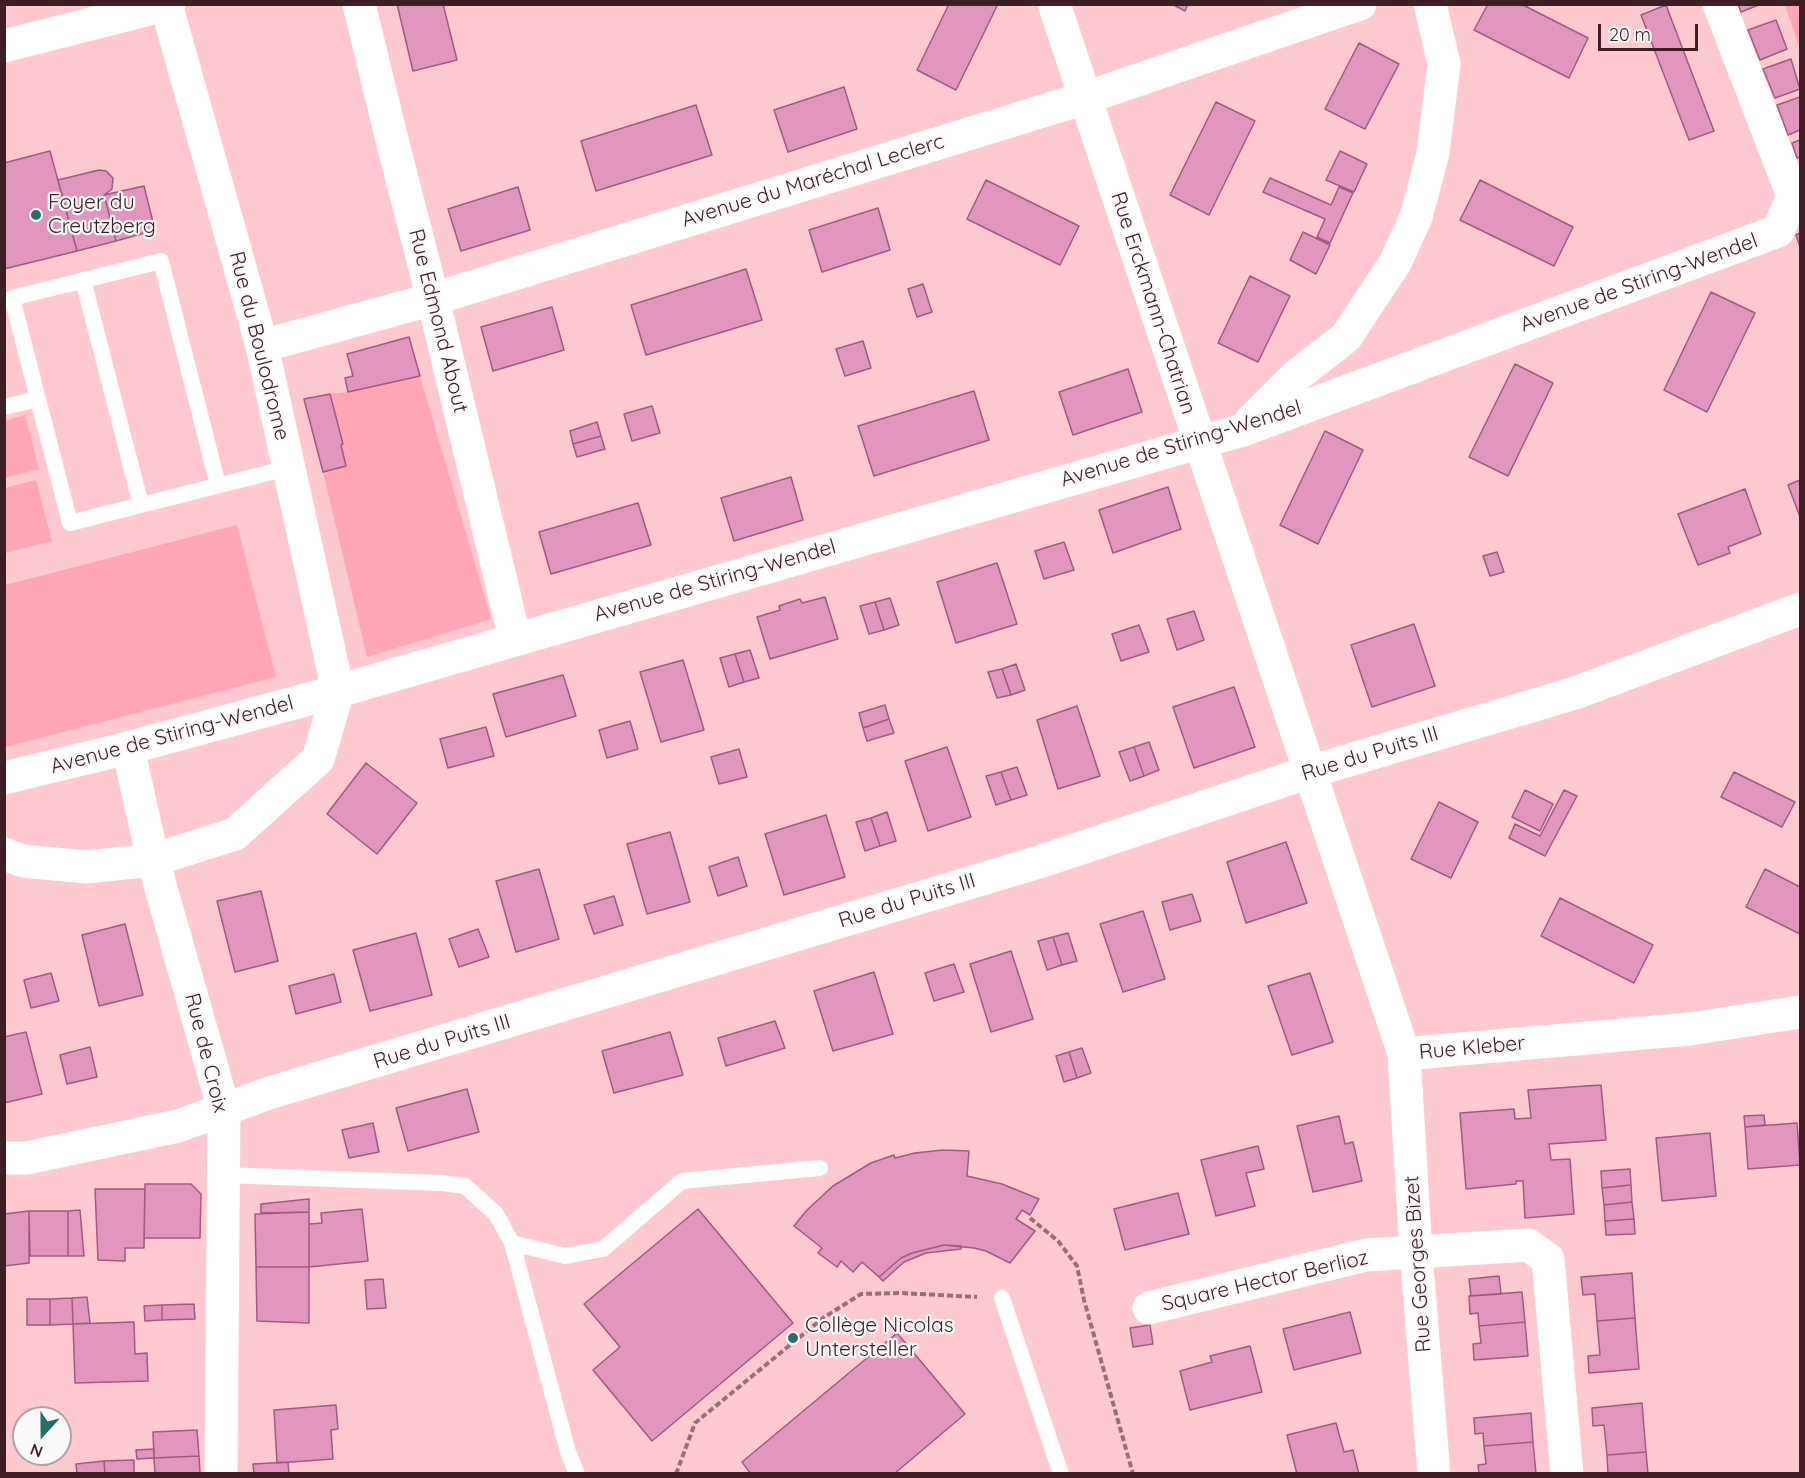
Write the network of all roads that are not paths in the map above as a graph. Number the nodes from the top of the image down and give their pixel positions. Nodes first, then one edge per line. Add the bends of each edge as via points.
1 (359, 4) edge
2 (1054, 4) edge
3 (1360, 4) edge
4 (1430, 4) edge
5 (1719, 4) edge
6 (167, 5) edge
7 (4, 46) edge
8 (1085, 98) junction
9 (83, 280) junction
10 (8, 299) edge
11 (433, 299) junction
12 (262, 346) junction
13 (38, 399) junction
14 (4, 407) edge
15 (1243, 430) junction
16 (1199, 442) junction
17 (288, 468) junction
18 (218, 485) junction
19 (141, 505) junction
20 (1800, 609) edge
21 (515, 639) junction
22 (338, 691) junction
23 (128, 748) junction
24 (1309, 772) junction
25 (4, 778) edge
26 (4, 854) edge
27 (153, 860) junction
28 (1800, 1012) edge
29 (1404, 1054) junction
30 (224, 1110) junction
31 (4, 1158) edge
32 (820, 1168) dead end
33 (224, 1175) junction
34 (512, 1243) junction
35 (1416, 1253) junction
36 (1002, 1298) road end
37 (1149, 1308) dead end
38 (221, 1473) edge
39 (577, 1473) edge
40 (1061, 1473) edge
41 (1434, 1473) edge
42 (1567, 1473) edge

1 - 11 street, Rue Edmond About
2 - 8 street, Rue Erckmann-Chatrian
3 - 8 street, Avenue du Maréchal Leclerc
4 - 15 street via 1444,64 1433,153 1416,217 1395,263 1346,337 1296,376
5 - 15 street, Avenue de Stiring-Wendel via 1793,196 1778,231
6 - 7 street
6 - 12 street, Rue du Boulodrome
8 - 11 street, Avenue du Maréchal Leclerc
8 - 16 street, Rue Erckmann-Chatrian
9 - 10 lane
9 - 18 lane via 161,261
9 - 19 lane
10 - 13 lane
11 - 12 street, Avenue du Maréchal Leclerc
11 - 21 street, Rue Edmond About
12 - 17 street, Rue du Boulodrome
13 - 14 lane
13 - 19 lane via 70,523
15 - 16 street, Avenue de Stiring-Wendel
16 - 21 street, Avenue de Stiring-Wendel
16 - 24 street, Rue Erckmann-Chatrian
17 - 18 lane
17 - 22 street, Rue du Boulodrome
18 - 19 lane
20 - 24 street, Rue du Puits III via 1575,693
21 - 22 street, Avenue de Stiring-Wendel
22 - 23 street, Avenue de Stiring-Wendel
22 - 27 street via 318,759 235,834
23 - 25 street, Avenue de Stiring-Wendel
23 - 27 street, Rue de Croix
24 - 29 street, Rue Kleber
24 - 30 street, Rue du Puits III via 1039,862 269,1093
26 - 27 street via 23,861 86,867
27 - 30 street, Rue de Croix
28 - 29 street, Rue Kleber via 1690,1029
29 - 35 street, Rue Georges Bizet
30 - 31 street, Rue du Puits III via 178,1126 27,1158
30 - 33 street, Rue de Croix
32 - 34 lane via 682,1181 603,1249 565,1256
33 - 34 lane via 465,1186 496,1214
33 - 38 street, Rue de Croix
34 - 39 lane
35 - 37 street, Square Hector Berlioz via 1366,1255
35 - 41 street, Rue Georges Bizet
35 - 42 street, Square Hector Berlioz via 1528,1245 1548,1259
36 - 40 lane

